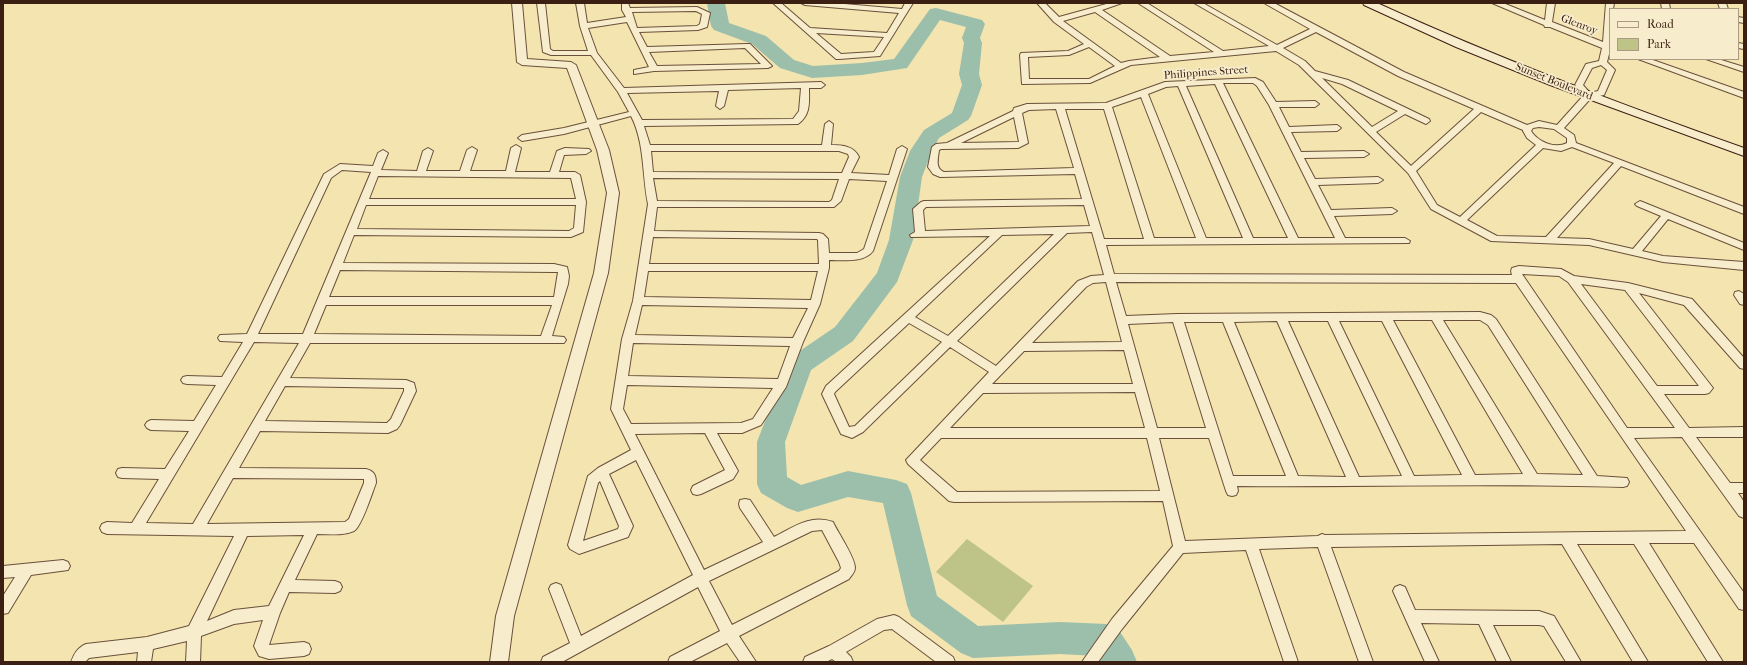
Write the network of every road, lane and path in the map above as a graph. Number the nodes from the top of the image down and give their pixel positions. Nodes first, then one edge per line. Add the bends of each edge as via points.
1 (517, 3) edge
2 (541, 3) edge
3 (580, 3) edge
4 (777, 3) edge
5 (805, 3) edge
6 (909, 3) edge
7 (1040, 3) edge
8 (1118, 3) edge
9 (1142, 3) edge
10 (1198, 3) edge
11 (1268, 3) edge
12 (1368, 3) edge
13 (1384, 3) edge
14 (1496, 3) edge
15 (1551, 3) edge
16 (625, 7) edge
17 (1096, 9) junction
18 (904, 11) junction
19 (629, 19) junction
20 (1057, 20) junction
21 (1548, 24) junction
22 (1609, 25) edge
23 (584, 26) junction
24 (1316, 29) junction
25 (634, 30) junction
26 (808, 30) junction
27 (889, 35) junction
28 (1090, 44) junction
29 (1608, 47) edge
30 (1277, 48) junction
31 (644, 50) junction
32 (593, 53) junction
33 (1221, 53) junction
34 (1168, 59) junction
35 (1648, 60) edge
36 (1716, 60) edge
37 (1603, 62) junction
38 (1727, 62) edge
39 (1668, 63) edge
40 (1121, 67) junction
41 (654, 69) junction
42 (1744, 70) edge
43 (638, 72) dead end
44 (1312, 73) junction
45 (1218, 81) junction
46 (1181, 83) junction
47 (821, 85) dead end
48 (1579, 85) junction
49 (805, 86) junction
50 (724, 88) junction
51 (622, 92) junction
52 (1601, 93) junction
53 (1144, 94) junction
54 (1744, 95) edge
55 (1588, 96) junction
56 (1315, 104) dead end
57 (1273, 105) junction
58 (720, 106) dead end
59 (1107, 106) junction
60 (1060, 107) junction
61 (1480, 108) junction
62 (1017, 110) junction
63 (1404, 111) junction
64 (634, 113) junction
65 (1426, 121) dead end
66 (593, 123) junction
67 (639, 124) junction
68 (829, 124) dead end
69 (1337, 128) dead end
70 (1527, 128) junction
71 (1559, 128) junction
72 (1286, 130) junction
73 (1371, 131) junction
74 (522, 138) dead end
75 (1744, 143) edge
76 (1542, 144) junction
77 (1572, 144) junction
78 (948, 146) junction
79 (516, 148) dead end
80 (646, 148) junction
81 (826, 148) junction
82 (902, 149) dead end
83 (472, 150) dead end
84 (428, 151) dead end
85 (586, 151) dead end
86 (1744, 152) edge
87 (383, 153) dead end
88 (1364, 154) dead end
89 (1298, 155) junction
90 (1620, 162) junction
91 (375, 171) junction
92 (1080, 171) junction
93 (1411, 171) junction
94 (420, 174) junction
95 (464, 174) junction
96 (510, 174) junction
97 (554, 175) junction
98 (649, 175) junction
99 (845, 176) junction
100 (892, 178) junction
101 (1378, 180) dead end
102 (1312, 182) junction
103 (363, 202) junction
104 (581, 202) junction
105 (1088, 202) junction
106 (653, 204) junction
107 (1640, 204) dead end
108 (1392, 211) dead end
109 (1744, 211) edge
110 (1328, 213) junction
111 (1666, 216) junction
112 (1461, 221) junction
113 (1097, 229) junction
114 (1064, 230) junction
115 (351, 232) junction
116 (999, 233) junction
117 (650, 234) junction
118 (1249, 241) junction
119 (1294, 241) junction
120 (1342, 241) junction
121 (1405, 241) dead end
122 (1548, 241) junction
123 (1101, 242) junction
124 (1150, 242) junction
125 (1202, 242) junction
126 (1744, 247) edge
127 (1635, 253) junction
128 (824, 262) junction
129 (337, 266) junction
130 (1744, 266) edge
131 (643, 267) junction
132 (1110, 278) junction
133 (1572, 279) junction
134 (1520, 280) junction
135 (1628, 287) junction
136 (322, 301) junction
137 (558, 301) junction
138 (638, 301) junction
139 (815, 304) junction
140 (1385, 316) junction
141 (1435, 316) junction
142 (907, 317) junction
143 (1332, 317) junction
144 (1177, 318) junction
145 (1227, 318) junction
146 (1281, 318) junction
147 (1121, 320) junction
148 (224, 338) dead end
149 (251, 338) junction
150 (307, 338) junction
151 (628, 339) junction
152 (545, 340) junction
153 (560, 340) dead end
154 (949, 341) junction
155 (797, 342) junction
156 (1128, 346) junction
157 (1022, 347) junction
158 (1744, 366) edge
159 (996, 371) junction
160 (187, 380) dead end
161 (621, 380) junction
162 (224, 381) junction
163 (282, 382) junction
164 (782, 384) junction
165 (1140, 388) junction
166 (980, 389) junction
167 (1653, 390) junction
168 (151, 425) dead end
169 (198, 426) junction
170 (256, 426) junction
171 (708, 428) junction
172 (627, 429) junction
173 (1744, 432) edge
174 (938, 433) junction
175 (1214, 433) junction
176 (1624, 433) junction
177 (1686, 433) junction
178 (1152, 434) junction
179 (638, 452) junction
180 (602, 472) junction
181 (122, 473) dead end
182 (229, 473) junction
183 (168, 474) junction
184 (1533, 479) junction
185 (1410, 480) junction
186 (1471, 480) junction
187 (1294, 481) junction
188 (1592, 481) junction
189 (1355, 482) junction
190 (1623, 482) dead end
191 (1726, 488) junction
192 (1744, 488) edge
193 (697, 490) dead end
194 (1168, 496) junction
195 (745, 504) dead end
196 (1744, 512) edge
197 (107, 528) dead end
198 (136, 528) junction
199 (197, 529) junction
200 (313, 529) junction
201 (244, 530) junction
202 (1696, 537) junction
203 (1638, 538) junction
204 (1322, 540) junction
205 (1567, 540) junction
206 (1250, 543) junction
207 (772, 545) junction
208 (1180, 547) junction
209 (63, 566) dead end
210 (27, 569) junction
211 (3, 572) edge
212 (701, 578) junction
213 (286, 586) junction
214 (335, 587) dead end
215 (556, 589) dead end
216 (1400, 591) dead end
217 (1744, 604) edge
218 (3, 608) edge
219 (273, 612) junction
220 (1411, 616) junction
221 (1483, 618) junction
222 (194, 632) junction
223 (729, 634) junction
224 (147, 644) junction
225 (578, 646) junction
226 (304, 649) dead end
227 (834, 651) junction
228 (78, 662) edge
229 (144, 662) edge
230 (193, 662) edge
231 (499, 662) edge
232 (548, 662) edge
233 (675, 662) edge
234 (749, 662) edge
235 (810, 662) edge
236 (846, 662) edge
237 (948, 662) edge
238 (1089, 662) edge
239 (1291, 662) edge
240 (1366, 662) edge
241 (1432, 662) edge
242 (1504, 662) edge
243 (1574, 662) edge
244 (1641, 662) edge
245 (1716, 662) edge

1 - 66 street via 522,62 571,65
2 - 32 street via 546,50 551,53
3 - 23 street
4 - 26 street
5 - 18 street
6 - 18 street
7 - 20 street
8 - 17 street
9 - 33 street
10 - 30 street
11 - 24 street
12 - 55 main road, Sunset Boulevard via 1431,33
13 - 48 main road, Sunset Boulevard via 1437,28
14 - 21 street, Glenroy
15 - 21 street
16 - 19 street
16 - 25 street via 697,9 706,13 704,24 698,28
17 - 20 street
17 - 34 street
18 - 27 street
19 - 23 street
19 - 25 street
20 - 28 street
21 - 29 street, Glenroy
22 - 29 street
23 - 32 street
24 - 30 street
24 - 61 street via 1401,74
25 - 31 street
26 - 27 street
26 - 27 street via 839,57 877,54
28 - 40 street
28 - 40 street via 1069,53 1024,55 1025,82 1090,81
29 - 37 street
30 - 33 street
30 - 44 street via 1302,63
31 - 41 street
31 - 41 street via 747,46 768,66
32 - 51 street
33 - 34 street
34 - 40 street via 1129,63
35 - 39 street
36 - 38 street
37 - 48 street via 1589,66
37 - 52 street via 1611,70
38 - 42 street
39 - 54 street
41 - 43 street
44 - 63 street via 1345,82
44 - 73 street
45 - 46 street, Philippines Street
45 - 57 street, Philippines Street via 1255,80
45 - 119 street
46 - 53 street, Philippines Street via 1165,84
46 - 118 street
47 - 49 street
48 - 52 main road, Sunset Boulevard
48 - 55 street
49 - 50 street
49 - 67 street via 804,112 795,122
50 - 51 street
50 - 58 street
51 - 64 street
52 - 55 street
52 - 75 main road, Sunset Boulevard
53 - 59 street, Philippines Street
53 - 125 street
55 - 71 street
55 - 86 main road, Sunset Boulevard
56 - 57 street
57 - 72 street
59 - 60 street, Philippines Street
59 - 124 street
60 - 62 street, Philippines Street via 1027,107
60 - 92 street
61 - 70 street
61 - 93 street
62 - 78 street, Philippines Street
62 - 78 street via 1024,143
63 - 65 street
63 - 73 street
64 - 66 street
64 - 67 street
66 - 74 street
66 - 231 street via 603,150 613,193 601,273 505,616
67 - 80 street
68 - 81 street
69 - 72 street
70 - 71 street via 1539,124
70 - 76 street via 1528,135
71 - 77 street via 1572,137
72 - 89 street
73 - 93 street
76 - 77 street via 1557,148
76 - 112 street
77 - 90 street
78 - 92 street, Philippines Street via 939,146 935,149 933,167 936,172 943,175
79 - 96 street
80 - 81 street
80 - 98 street
81 - 99 street via 842,148 853,153 854,158
82 - 100 street
83 - 95 street
84 - 94 street
85 - 97 street via 560,153
87 - 91 street
88 - 89 street
89 - 102 street
90 - 109 street
90 - 122 street
91 - 94 street
91 - 103 street
91 - 149 street via 340,167 327,176
92 - 105 street
93 - 112 street via 1434,207
94 - 95 street
95 - 96 street
96 - 97 street
97 - 104 street via 575,175
98 - 99 street
98 - 106 street
99 - 100 street
99 - 106 street via 836,201 830,205
100 - 128 street via 868,250 859,256
101 - 102 street
102 - 110 street
103 - 104 street
103 - 115 street
104 - 115 street via 579,230 571,234
105 - 113 street
105 - 116 street via 924,204 918,209 918,235
106 - 117 street
107 - 111 street
108 - 110 street
110 - 120 street
111 - 126 street
111 - 127 street
112 - 122 street via 1495,239
113 - 114 street
113 - 123 street
114 - 116 street
114 - 154 street
115 - 129 street
116 - 142 street
117 - 128 street via 819,236 823,239
117 - 131 street
118 - 119 street
118 - 125 street
119 - 120 street
120 - 121 street
122 - 127 street via 1589,242
123 - 124 street
123 - 132 street
124 - 125 street
127 - 130 street via 1663,259
128 - 131 street
128 - 139 street
129 - 136 street
129 - 137 street via 554,268 562,270 564,275
131 - 138 street
132 - 134 street
132 - 147 street
132 - 157 street via 1091,280 1082,284
133 - 134 street via 1561,273 1519,270 1516,271
133 - 135 street
133 - 167 street
134 - 176 street
135 - 158 street via 1688,302
135 - 167 street via 1707,388
136 - 137 street
136 - 150 street
137 - 152 street
138 - 139 street
138 - 151 street
139 - 155 street
140 - 141 street
140 - 143 street
140 - 186 street
141 - 184 street
141 - 188 street via 1480,316 1492,322
142 - 154 street
142 - 154 street via 830,388 828,394 846,431 852,433 859,429
143 - 146 street
143 - 185 street
144 - 145 street
144 - 147 street
144 - 175 street
145 - 146 street
145 - 187 street
146 - 189 street
147 - 156 street
148 - 149 street
149 - 150 street
149 - 162 street
150 - 152 street
150 - 163 street
151 - 155 street
151 - 161 street
152 - 153 street
154 - 159 street
155 - 164 street
156 - 157 street
156 - 165 street
157 - 159 street
159 - 166 street
160 - 162 street
161 - 164 street
161 - 172 street via 617,409
162 - 169 street
163 - 170 street
163 - 170 street via 406,384 410,386 410,391 396,422 388,428
164 - 171 street via 757,422 742,428
165 - 166 street
165 - 178 street
166 - 174 street
167 - 177 street
168 - 169 street
169 - 183 street
170 - 182 street
171 - 172 street
171 - 193 street via 732,471 729,475
172 - 179 street
173 - 177 street
174 - 178 street
174 - 194 street via 912,460 954,497
175 - 178 street
175 - 187 street via 1230,486
176 - 177 street
176 - 202 street
177 - 191 street
178 - 194 street
179 - 180 street
179 - 212 street
180 - 180 street via 592,480 574,545 579,548 626,530
181 - 183 street
182 - 199 street
182 - 200 street via 366,474 370,477 370,483 351,526
183 - 198 street
184 - 186 street
184 - 188 street
185 - 186 street
185 - 189 street
187 - 189 street
188 - 190 street
191 - 192 street
191 - 196 street
194 - 208 street
195 - 207 street
197 - 198 street
198 - 199 street
199 - 201 street
200 - 201 street
200 - 213 street
201 - 222 street
202 - 203 street
202 - 217 street
203 - 205 street
203 - 245 street
204 - 205 street
204 - 206 street
204 - 240 street
205 - 244 street
206 - 208 street
206 - 239 street
207 - 212 street
207 - 223 street via 811,525 822,524 828,526 848,569 844,575
208 - 238 street
209 - 210 street
210 - 211 street
210 - 218 street
212 - 223 street
212 - 225 street
213 - 214 street
213 - 219 street
215 - 225 street
216 - 220 street
219 - 222 street via 234,617
219 - 226 street via 261,648 277,653
220 - 221 street
220 - 241 street
221 - 242 street
221 - 243 street via 1539,618 1549,621
222 - 224 street
222 - 230 street
223 - 233 street
223 - 234 street
224 - 228 street via 86,651
224 - 229 street
225 - 232 street
227 - 235 street
227 - 236 street
227 - 237 street via 882,624 894,622

